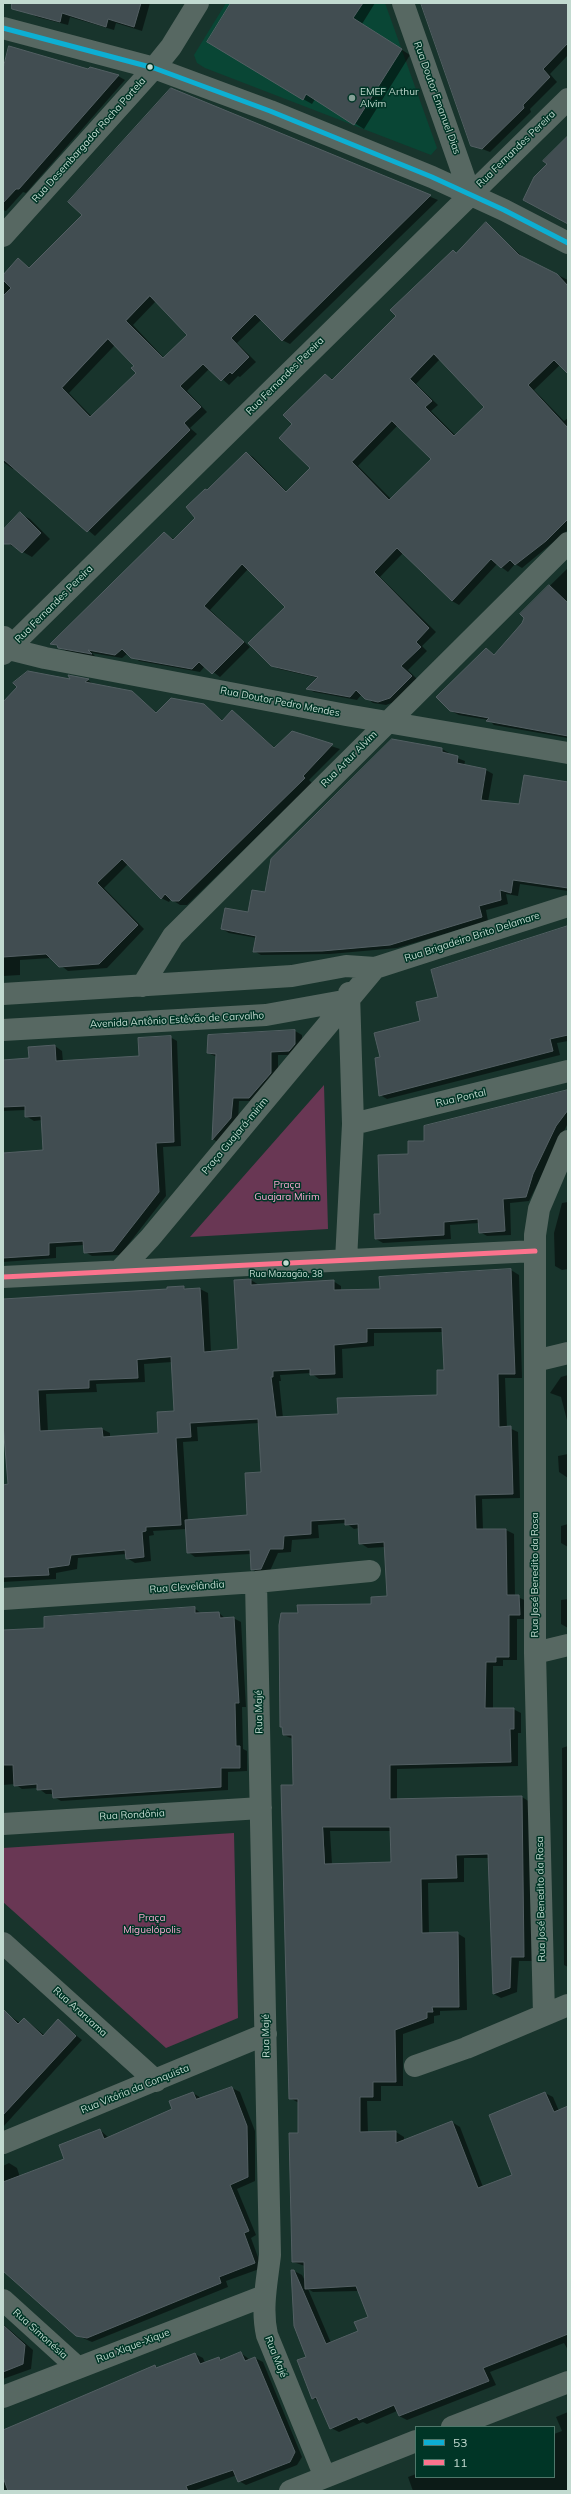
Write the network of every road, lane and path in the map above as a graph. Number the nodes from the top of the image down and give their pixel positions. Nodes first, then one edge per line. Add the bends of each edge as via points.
1 (198, 3) edge
2 (403, 3) edge
3 (3, 28) edge
4 (154, 68) junction
5 (568, 98) edge
6 (470, 194) junction
7 (3, 236) edge
8 (568, 243) edge
9 (568, 543) edge
10 (5, 646) edge
11 (386, 721) junction
12 (568, 753) edge
13 (568, 906) edge
14 (346, 966) junction
15 (375, 968) junction
16 (142, 986) junction
17 (3, 994) edge
18 (349, 1000) junction
19 (3, 1030) edge
20 (568, 1071) edge
21 (353, 1124) junction
22 (568, 1141) edge
23 (535, 1251) junction
24 (346, 1260) junction
25 (120, 1270) junction
26 (3, 1278) edge
27 (568, 1353) edge
28 (535, 1361) junction
29 (370, 1571) dead end
30 (256, 1582) junction
31 (3, 1599) edge
32 (568, 1645) edge
33 (535, 1653) junction
34 (261, 1808) junction
35 (3, 1824) edge
36 (3, 1942) edge
37 (568, 2005) edge
38 (544, 2015) junction
39 (266, 2034) junction
40 (415, 2066) dead end
41 (156, 2081) junction
42 (3, 2144) edge
43 (264, 2296) junction
44 (3, 2300) edge
45 (77, 2367) junction
46 (568, 2382) edge
47 (3, 2397) edge
48 (455, 2426) edge
49 (415, 2441) edge
50 (325, 2477) junction
51 (290, 2491) edge

1 - 4 street, Rua Desembargador Rocha Portela via 171,47
2 - 6 street, Rua Doutor Emanuel Dias
3 - 4 street
4 - 6 street via 270,111
4 - 7 street, Rua Desembargador Rocha Portela
5 - 6 street, Rua Fernandes Pereira
6 - 8 street
6 - 10 street, Rua Fernandes Pereira
9 - 11 street, Rua Artur Alvim
10 - 11 street, Rua Doutor Pedro Mendes via 45,658
11 - 12 street, Rua Doutor Pedro Mendes
11 - 16 street, Rua Artur Alvim via 173,936
13 - 15 street, Rua Brigadeiro Brito Delamare
14 - 15 street, Rua Brigadeiro Brito Delamare
14 - 16 street via 292,976
14 - 18 street
15 - 18 street
16 - 17 street
18 - 19 street, Avenida Antônio Estêvão de Carvalho via 266,1015
18 - 21 street
18 - 25 street, Praça Guajará-mirim via 150,1238
20 - 21 street, Rua Pontal
21 - 24 street
22 - 23 street, Rua José Benedito da Rosa via 539,1210
23 - 24 street
23 - 28 street, Rua José Benedito da Rosa
24 - 25 street
25 - 26 street
27 - 28 street
28 - 33 street, Rua José Benedito da Rosa
29 - 30 street, Rua Clevelândia
30 - 31 street, Rua Clevelândia
30 - 34 street, Rua Majé
32 - 33 street
33 - 38 street, Rua José Benedito da Rosa
34 - 35 street, Rua Rondônia
34 - 39 street, Rua Majé
36 - 41 street, Rua Araruama
37 - 38 street
38 - 40 street via 466,2048
39 - 41 street, Rua Vitória da Conquista
39 - 43 street, Rua Majé via 270,2255
41 - 42 street, Rua Vitória da Conquista
43 - 45 street, Rua Xique-Xique
43 - 50 street, Rua Majé via 267,2335
44 - 45 street, Rua Simonésia
45 - 47 street, Rua Xique-Xique
46 - 48 street
49 - 50 street
50 - 51 street

